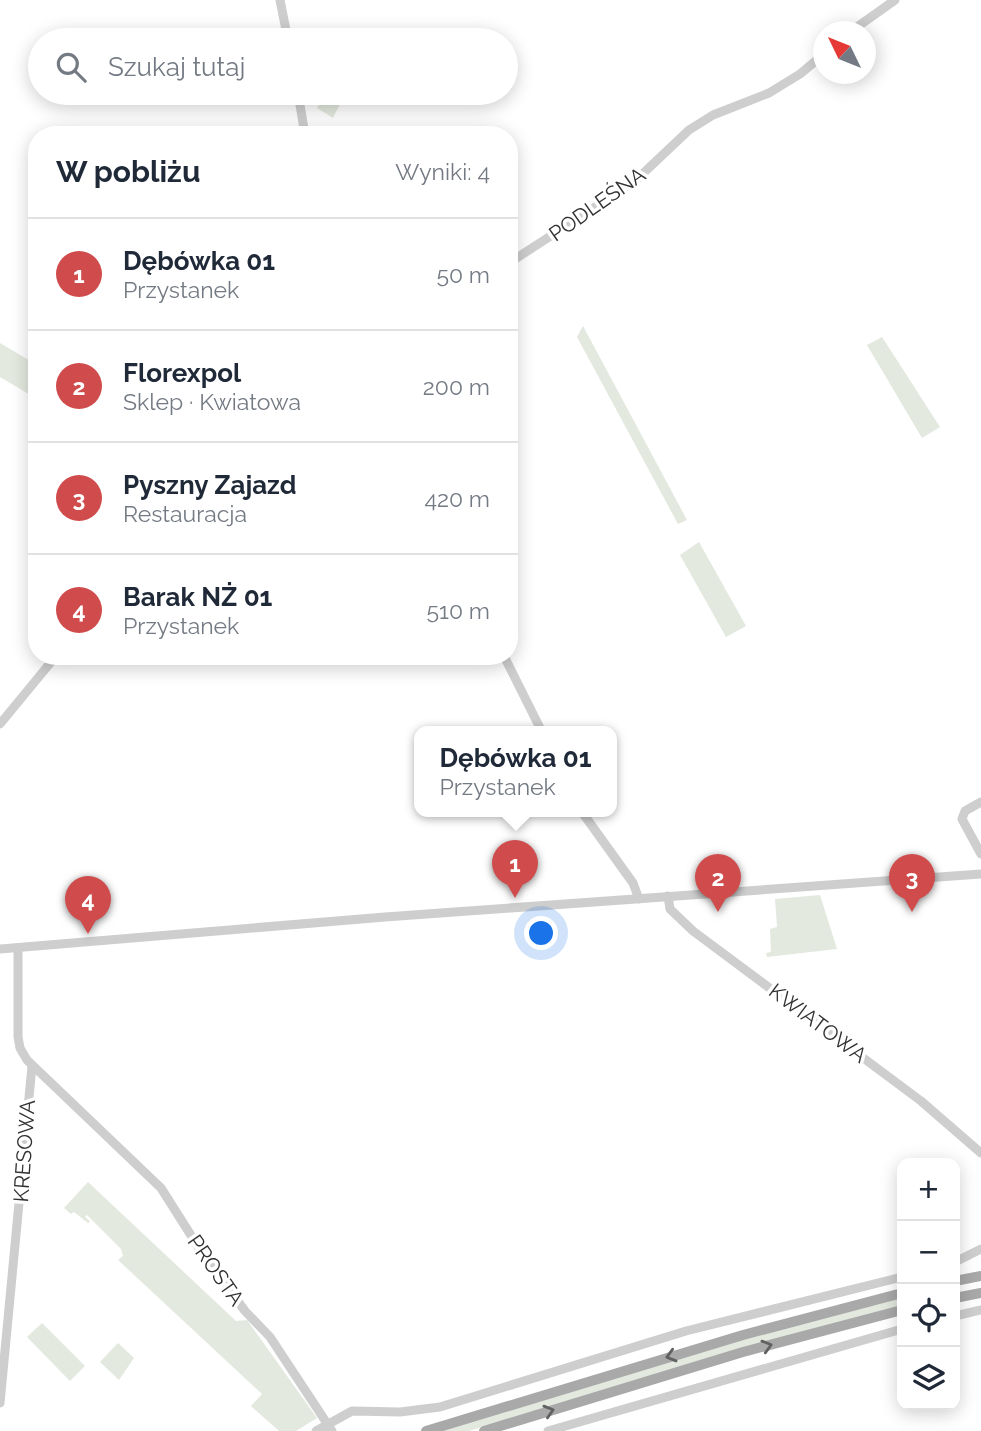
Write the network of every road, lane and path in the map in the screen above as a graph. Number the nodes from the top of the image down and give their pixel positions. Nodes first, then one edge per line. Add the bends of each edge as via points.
1 (281, 0) edge
2 (895, 0) edge
3 (865, 21) edge
4 (286, 28) edge
5 (813, 63) edge
6 (300, 105) edge
7 (304, 126) edge
8 (518, 257) edge
9 (49, 665) edge
10 (508, 665) edge
11 (0, 724) edge
12 (539, 726) edge
13 (981, 802) edge
14 (586, 817) edge
15 (981, 853) edge
16 (981, 874) edge
17 (668, 897) junction
18 (639, 898) junction
19 (18, 948) junction
20 (0, 949) edge
21 (32, 1066) junction
22 (978, 1150) edge
23 (981, 1249) edge
24 (960, 1260) edge
25 (981, 1276) edge
26 (897, 1278) edge
27 (960, 1280) edge
28 (981, 1293) edge
29 (897, 1294) edge
30 (960, 1297) edge
31 (981, 1310) edge
32 (897, 1311) edge
33 (960, 1315) edge
34 (897, 1330) edge
35 (0, 1403) edge
36 (330, 1427) edge
37 (316, 1431) edge
38 (426, 1431) edge
39 (484, 1431) edge
40 (548, 1431) edge

1 - 4 street
2 - 3 street
5 - 8 street, PODLEŚNA via 769,93 713,115 689,130 635,181
6 - 7 street
9 - 11 street
10 - 12 street
13 - 15 street via 965,811 962,819
14 - 18 street
16 - 17 street
17 - 18 street
17 - 22 street, KWIATOWA via 670,909 693,931 921,1101
18 - 19 street
19 - 20 street
19 - 21 street via 18,1037
21 - 35 street, KRESOWA
21 - 36 street, PROSTA via 166,1194
23 - 24 street
25 - 27 main road
26 - 36 street via 686,1331 440,1407 352,1411
28 - 30 main road
29 -> 38 main road via 731,1338
31 - 33 street
39 -> 32 main road via 743,1352
34 - 40 street
36 - 37 street

